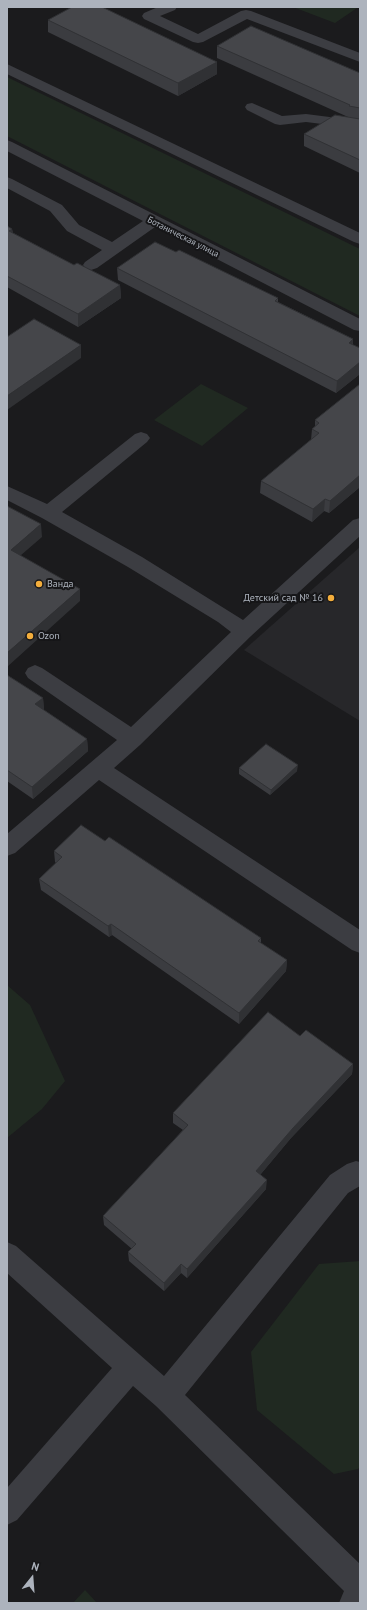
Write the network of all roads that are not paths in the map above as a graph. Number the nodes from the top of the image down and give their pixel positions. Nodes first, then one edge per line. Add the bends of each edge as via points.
1 (170, 7) edge
2 (360, 58) edge
3 (7, 68) edge
4 (252, 107) dead end
5 (360, 127) edge
6 (7, 145) edge
7 (7, 182) edge
8 (153, 221) junction
9 (360, 239) edge
10 (113, 249) junction
11 (90, 265) dead end
12 (360, 326) edge
13 (141, 438) dead end
14 (7, 492) edge
15 (49, 513) junction
16 (360, 525) edge
17 (244, 631) junction
18 (35, 672) dead end
19 (132, 739) junction
20 (99, 769) junction
21 (7, 847) edge
22 (360, 943) edge
23 (360, 1174) edge
24 (7, 1255) edge
25 (131, 1367) junction
26 (166, 1396) junction
27 (7, 1510) edge
28 (360, 1585) edge
29 (360, 1594) edge
30 (354, 1603) edge

1 - 2 street via 149,16 198,39 246,14
3 - 9 street
4 - 5 street via 280,121 306,118 348,122
6 - 8 street, Ботаническая улица
7 - 10 street via 56,208 73,228
8 - 10 street
8 - 12 street, Ботаническая улица
10 - 11 street
13 - 15 street
14 - 15 street
15 - 17 street via 148,569 225,616
16 - 17 street
17 - 19 street
18 - 19 street
19 - 20 street
20 - 21 street
20 - 22 street
23 - 26 street via 356,1173 338,1184
24 - 25 street
25 - 26 street
25 - 27 street
26 - 28 street
29 - 30 street

